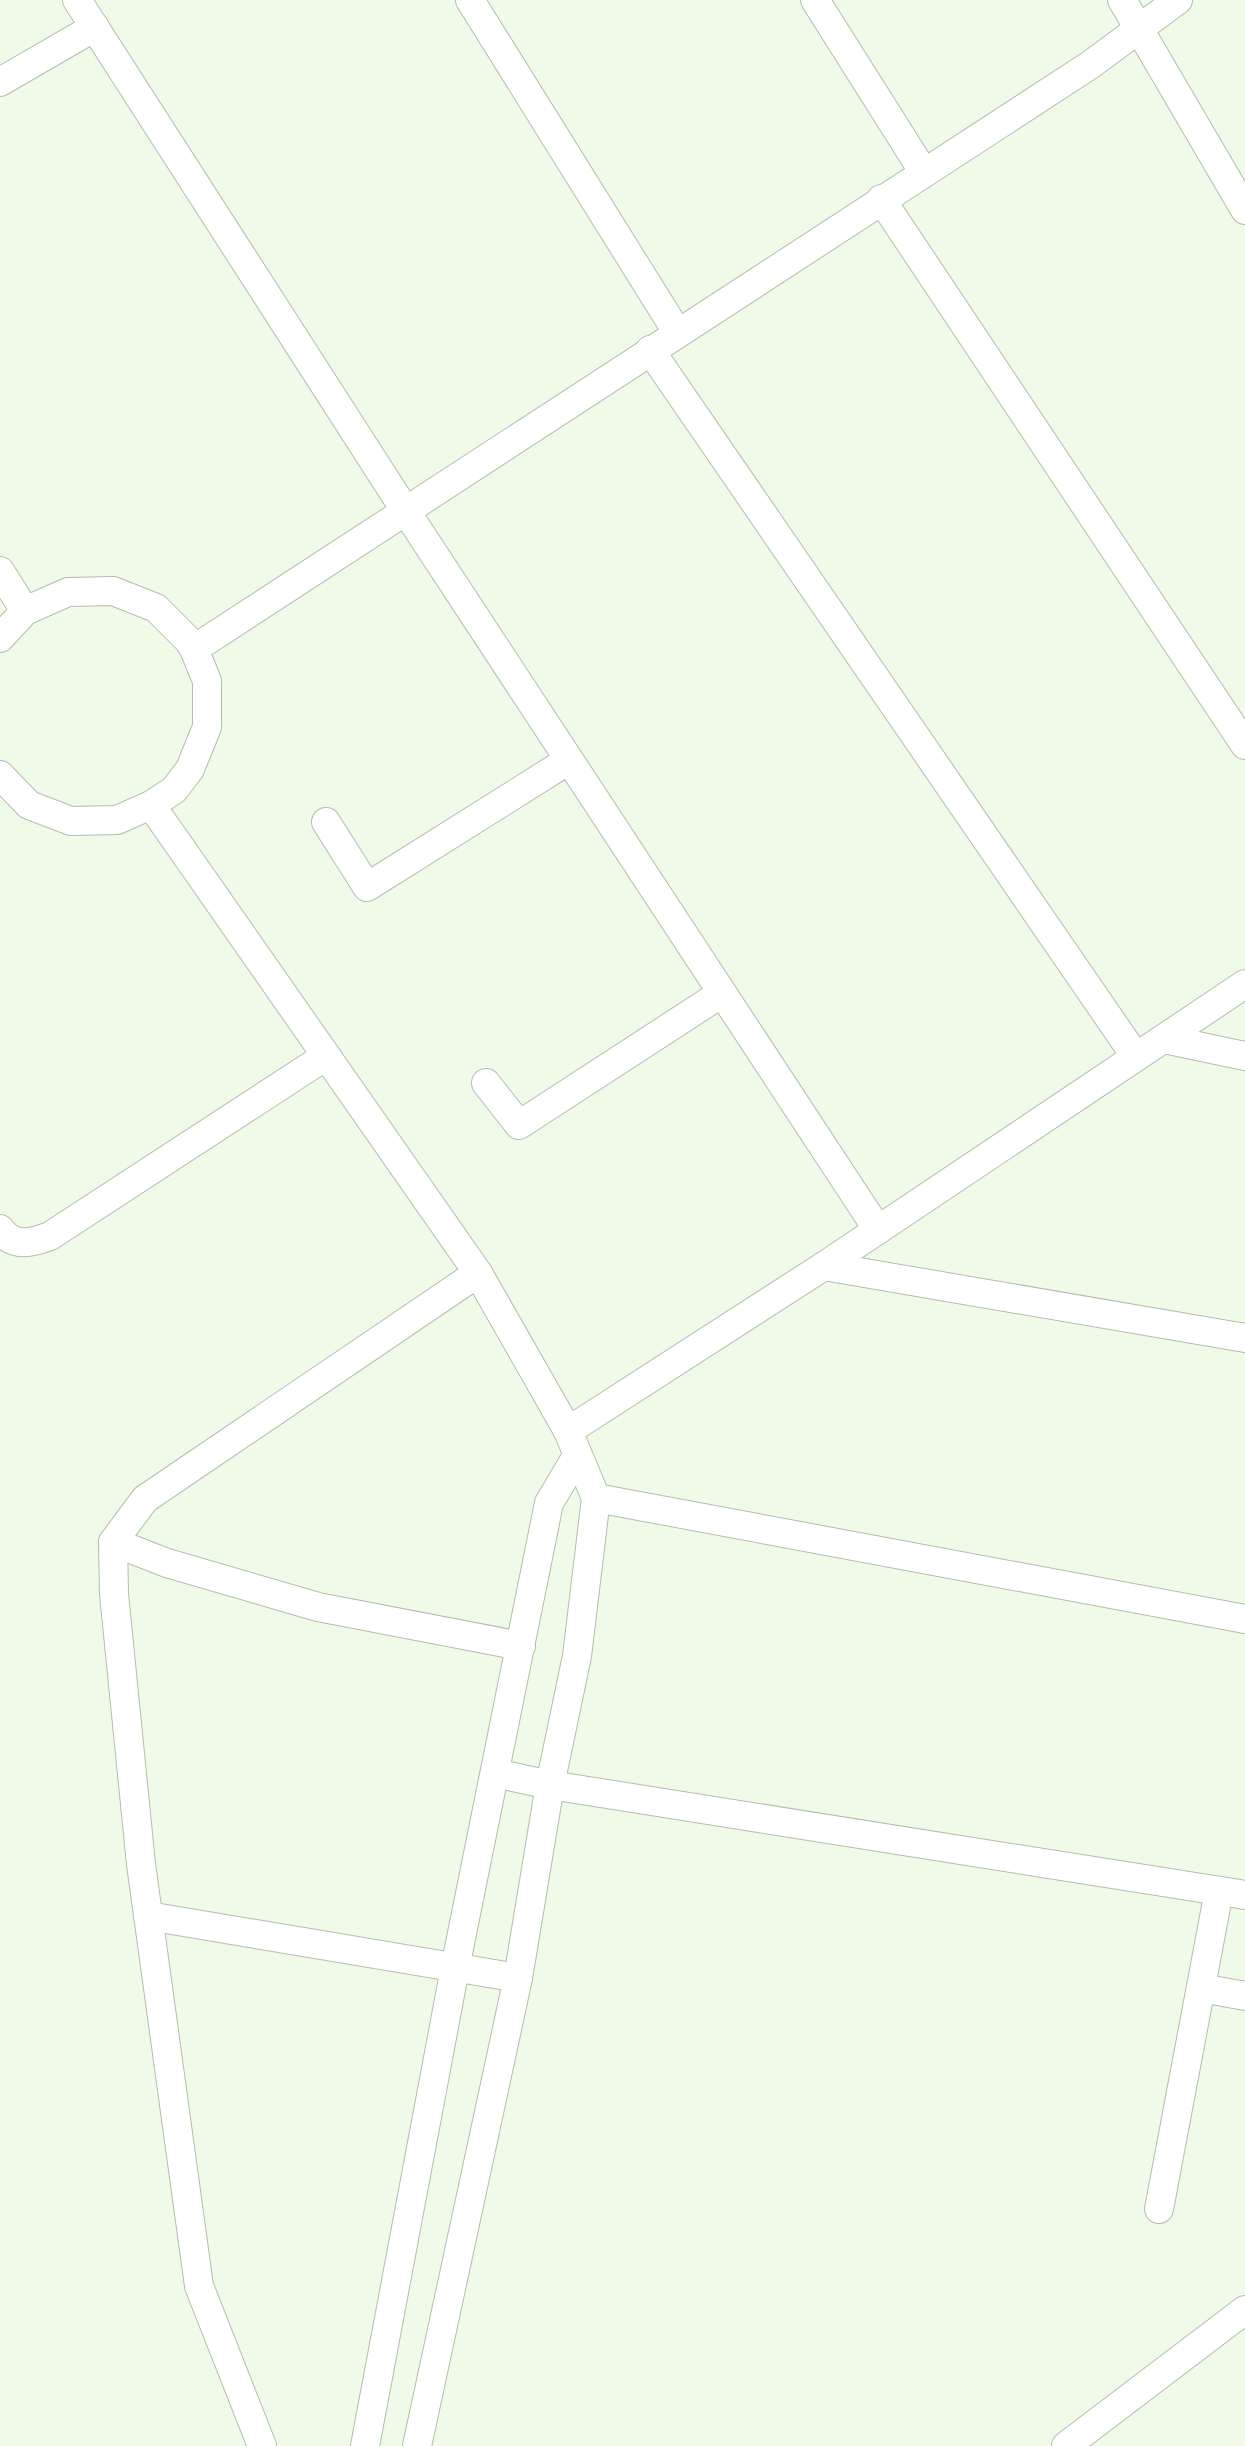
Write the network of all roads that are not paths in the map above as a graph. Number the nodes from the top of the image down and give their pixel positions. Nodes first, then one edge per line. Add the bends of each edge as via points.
1 (77, 0) edge
2 (470, 0) edge
3 (815, 0) edge
4 (1122, 0) edge
5 (1178, 0) edge
6 (95, 27) junction
7 (1140, 27) junction
8 (0, 82) edge
9 (924, 171) junction
10 (881, 199) junction
11 (1245, 210) edge
12 (677, 332) junction
13 (650, 350) junction
14 (405, 510) junction
15 (0, 571) edge
16 (25, 611) junction
17 (0, 638) edge
18 (194, 649) junction
19 (1245, 745) edge
20 (569, 760) junction
21 (0, 775) edge
22 (151, 805) junction
23 (326, 822) dead end
24 (1245, 984) edge
25 (722, 993) junction
26 (1164, 1038) junction
27 (326, 1056) junction
28 (1245, 1056) edge
29 (1136, 1057) junction
30 (486, 1083) dead end
31 (0, 1229) edge
32 (878, 1230) junction
33 (824, 1266) junction
34 (478, 1273) junction
35 (1245, 1338) edge
36 (568, 1431) junction
37 (577, 1456) junction
38 (596, 1498) junction
39 (113, 1542) junction
40 (1245, 1619) edge
41 (521, 1646) junction
42 (495, 1773) junction
43 (550, 1785) junction
44 (1232, 1893) edge
45 (148, 1916) junction
46 (454, 1968) junction
47 (518, 1978) junction
48 (1201, 1988) junction
49 (1245, 1996) edge
50 (1159, 2209) dead end
51 (1245, 2310) edge
52 (262, 2446) edge
53 (366, 2446) edge
54 (417, 2446) edge
55 (1066, 2446) edge

1 - 6 street
2 - 12 street
3 - 9 street
4 - 7 street
5 - 7 street
6 - 8 street
6 - 14 street
7 - 9 street via 1090,65
7 - 11 street
9 - 10 street
10 - 12 street
10 - 19 street
12 - 13 street
13 - 14 street
13 - 29 street
14 - 18 street
14 - 20 street
15 - 16 street
16 - 17 street
16 - 18 street via 68,592 113,591 156,608
18 - 22 street via 207,681 207,727 190,769 174,790
20 - 23 street via 367,887
20 - 25 street
21 - 22 street via 29,805 71,821 117,820
22 - 27 street
24 - 26 street
25 - 30 street via 519,1125
25 - 32 street
26 - 28 street
26 - 29 street
27 - 31 street via 50,1236 30,1244 6,1237
27 - 34 street
29 - 32 street
32 - 33 street
33 - 35 street
33 - 36 street
34 - 36 street
34 - 39 street via 145,1499
36 - 37 street
37 - 38 street
37 - 41 street via 549,1503
38 - 40 street
38 - 43 street via 577,1656
39 - 41 street via 167,1563 318,1607
39 - 45 street via 114,1594
41 - 42 street
42 - 43 street
42 - 46 street
43 - 44 street
43 - 47 street
44 - 48 street
45 - 46 street
45 - 52 street via 199,2286
46 - 47 street
46 - 53 street
47 - 54 street
48 - 49 street
48 - 50 street
51 - 55 street

